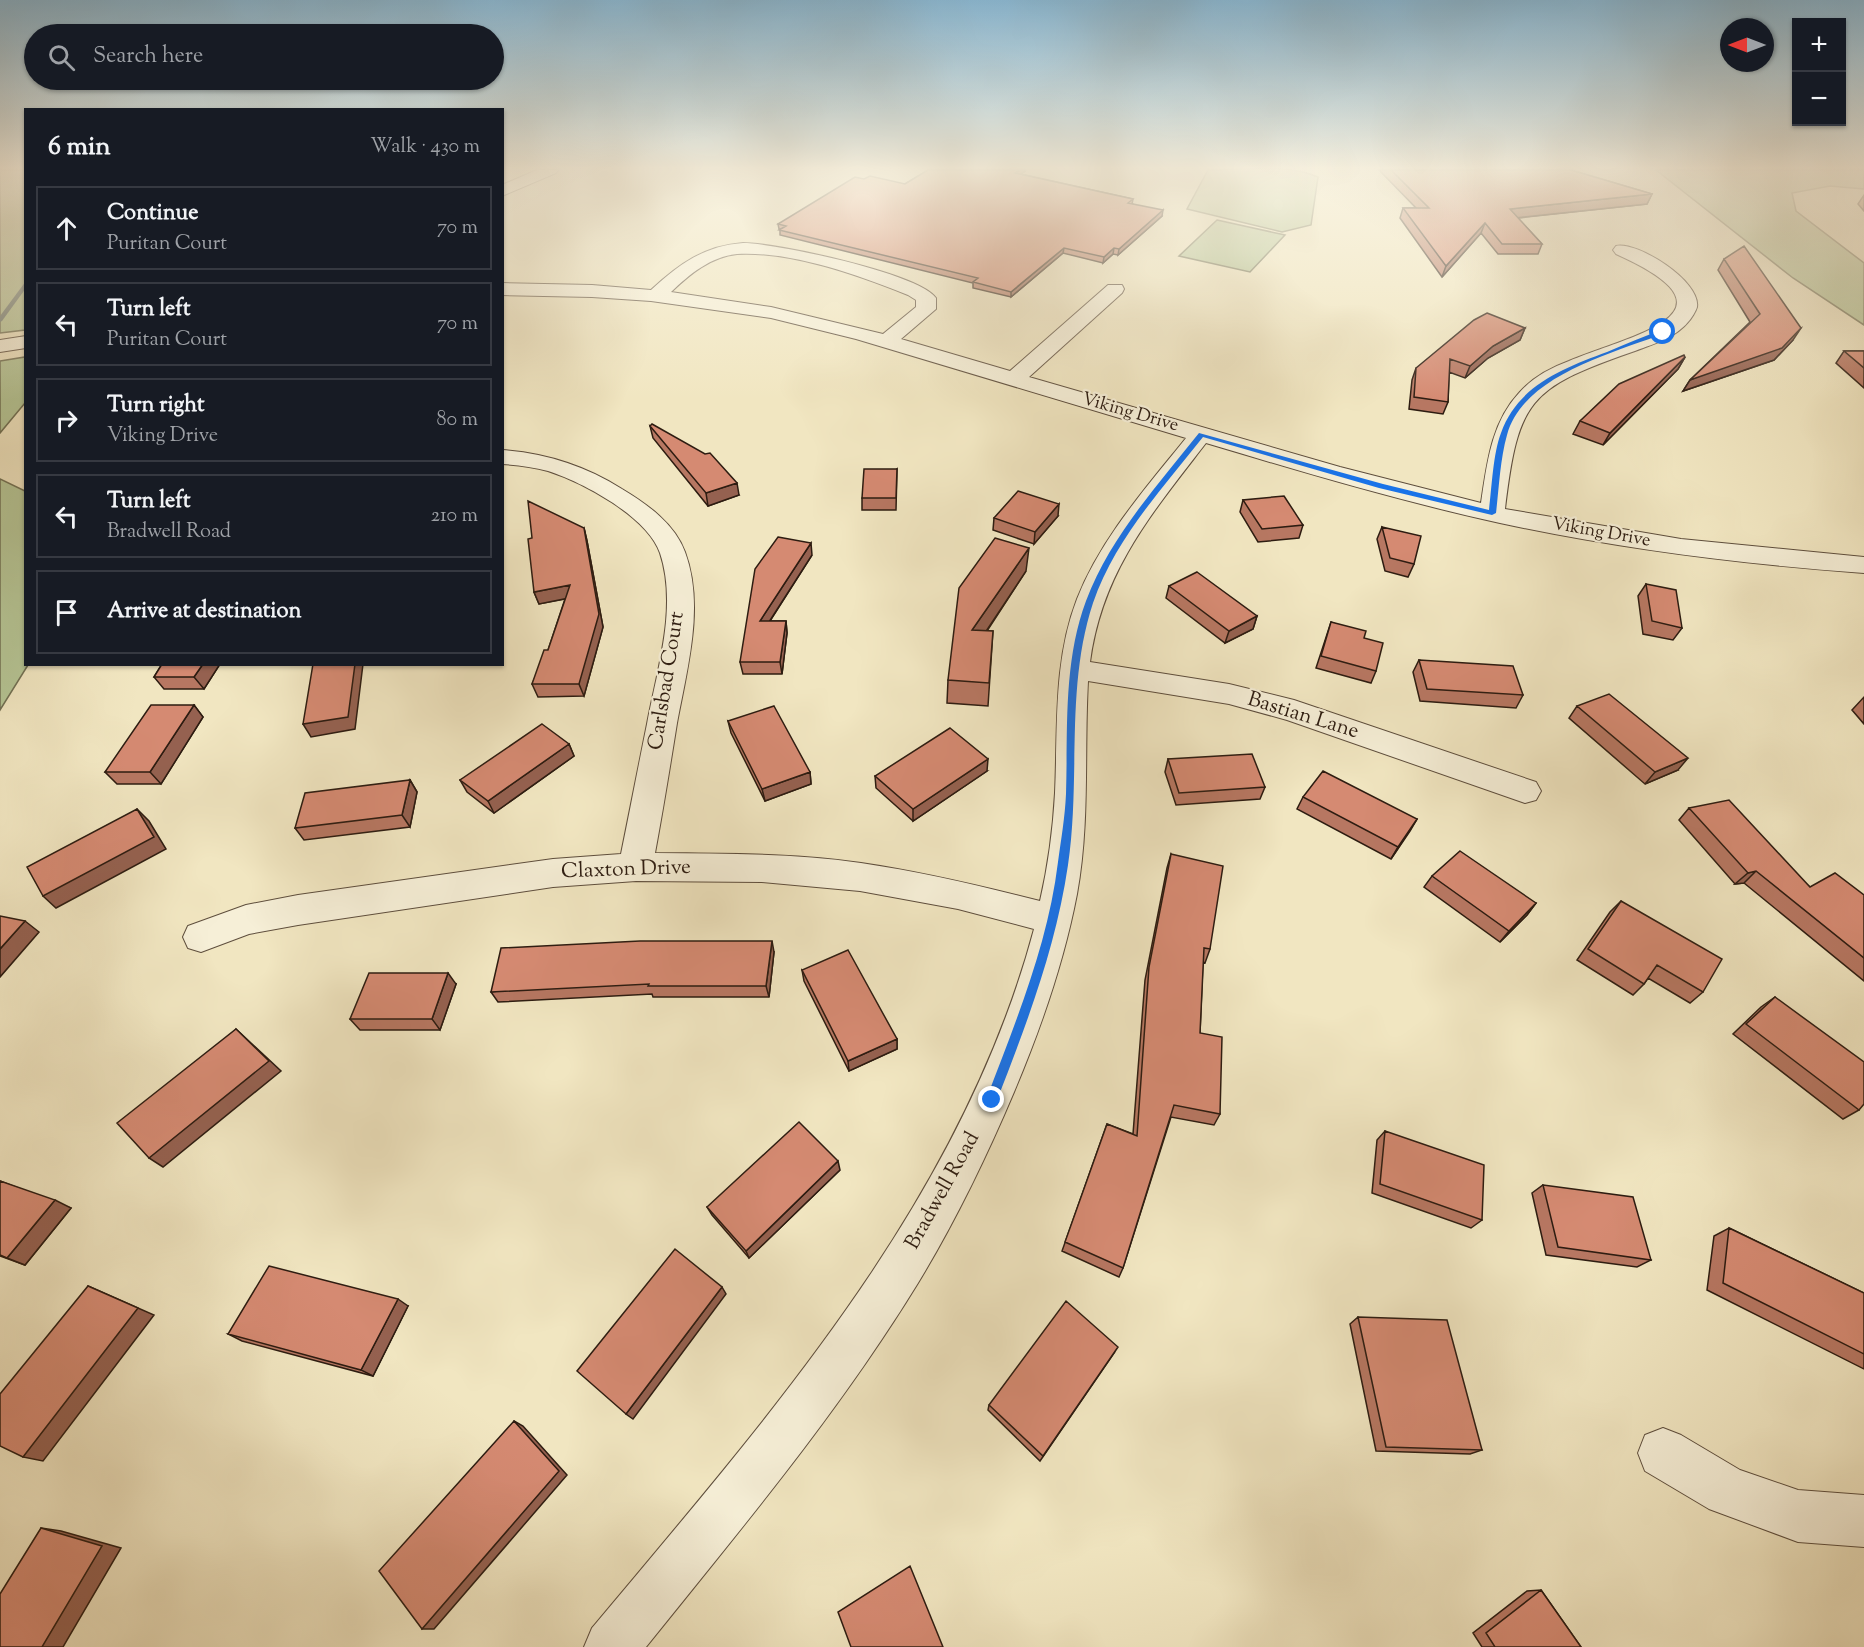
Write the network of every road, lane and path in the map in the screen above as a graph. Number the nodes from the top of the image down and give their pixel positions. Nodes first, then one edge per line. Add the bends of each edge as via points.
1 (1622, 250) dead end
2 (504, 289) edge
3 (1115, 289) dead end
4 (656, 295) junction
5 (24, 342) edge
6 (886, 342) junction
7 (0, 346) edge
8 (1014, 379) junction
9 (1201, 434) junction
10 (504, 457) edge
11 (1492, 513) junction
12 (1863, 567) edge
13 (1075, 669) junction
14 (1525, 791) dead end
15 (636, 867) junction
16 (1052, 919) junction
17 (201, 938) dead end
18 (1663, 1453) dead end
19 (1864, 1521) edge
20 (611, 1647) edge

1 - 11 street via 1673,277 1687,297 1682,318 1663,332 1569,369 1528,396 1504,434
2 - 4 street, Viking Drive
3 - 8 street
4 - 6 street, Viking Drive via 808,320
4 - 6 street via 689,266 713,254 738,249 769,250 897,283 920,293 926,298 926,309
5 - 7 street
6 - 8 street, Viking Drive
8 - 9 street, Viking Drive
9 - 11 street, Viking Drive via 1381,486
9 - 13 street, Bradwell Road via 1122,535 1103,569 1089,603
10 - 15 street, Carlsbad Court via 534,461 599,484 653,524 672,549 680,601 676,641
11 - 12 street, Viking Drive via 1649,542
13 - 14 street, Bastian Lane via 1219,692 1294,711
13 - 16 street, Bradwell Road via 1071,698 1071,797
15 - 16 street, Claxton Drive via 762,868 860,877 958,894
15 - 17 street, Claxton Drive via 553,873 298,910 246,920
16 - 20 street, Bradwell Road via 1034,988 992,1100 944,1196 887,1291 785,1434
18 - 19 street via 1727,1491 1798,1516

